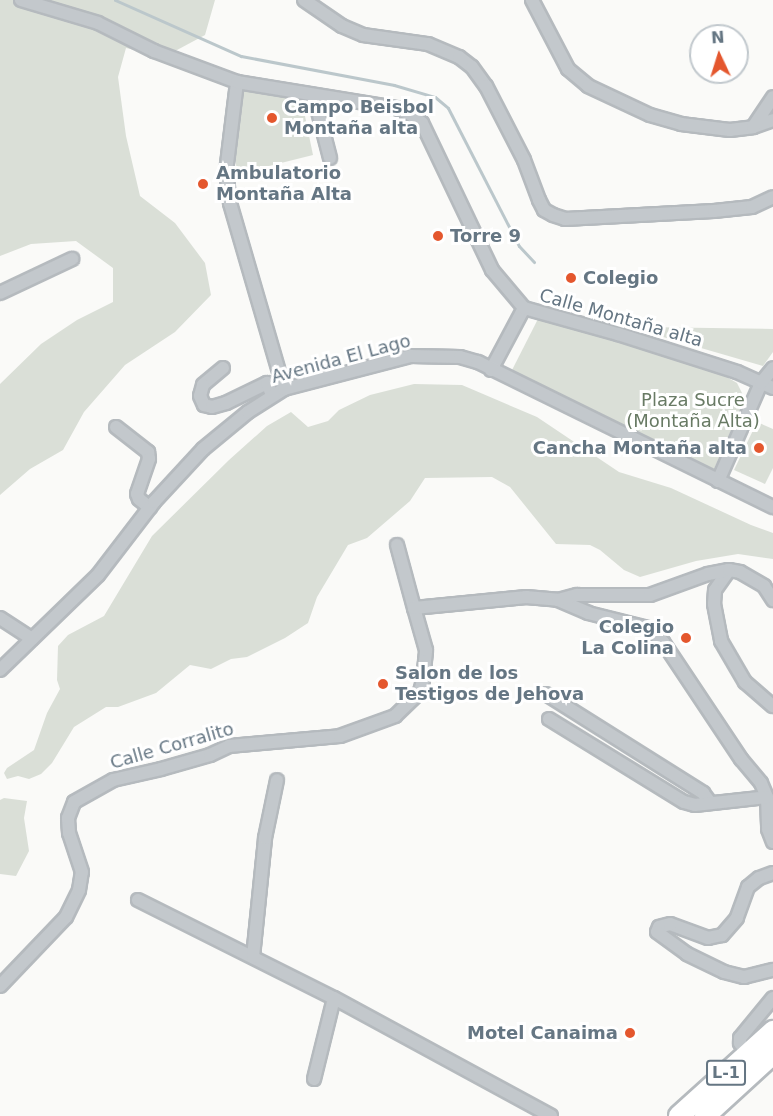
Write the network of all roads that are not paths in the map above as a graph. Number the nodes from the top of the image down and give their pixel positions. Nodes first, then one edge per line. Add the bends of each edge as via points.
1 (21, 0) edge
2 (304, 0) edge
3 (532, 0) edge
4 (237, 82) junction
5 (314, 96) junction
6 (773, 97) edge
7 (773, 120) edge
8 (753, 127) junction
9 (330, 158) dead end
10 (773, 197) edge
11 (72, 260) dead end
12 (0, 293) edge
13 (524, 308) junction
14 (223, 368) dead end
15 (773, 368) edge
16 (491, 370) junction
17 (767, 385) edge
18 (284, 390) junction
19 (272, 395) junction
20 (116, 427) dead end
21 (718, 481) junction
22 (773, 507) edge
23 (150, 508) junction
24 (397, 545) dead end
25 (729, 570) junction
26 (558, 600) junction
27 (773, 600) edge
28 (414, 608) junction
29 (0, 618) edge
30 (32, 639) junction
31 (0, 670) edge
32 (546, 694) dead end
33 (773, 706) edge
34 (549, 719) dead end
35 (277, 780) dead end
36 (767, 797) junction
37 (709, 801) junction
38 (773, 842) edge
39 (773, 873) edge
40 (138, 900) dead end
41 (254, 957) junction
42 (773, 970) edge
43 (0, 986) edge
44 (334, 998) junction
45 (773, 998) edge
46 (773, 1031) edge
47 (748, 1054) junction
48 (773, 1054) edge
49 (314, 1079) dead end
50 (550, 1116) edge
51 (679, 1116) edge
52 (705, 1116) edge

1 - 4 street via 98,23 154,51
2 - 10 street via 363,35 428,44 472,67 519,150 544,210 553,215 565,219 680,214 752,207
3 - 8 street via 568,69 588,86 650,115 681,124 730,130
4 - 5 street
4 - 18 street via 228,140 230,203
5 - 9 street
5 - 13 street via 396,108 422,123 492,270
6 - 8 street
7 - 8 street
11 - 12 street
13 - 16 street, Calle Montaña alta
13 - 17 street, Calle Montaña alta via 618,334
14 - 19 street via 203,385 200,396 204,405 226,403 267,383
15 - 17 street
16 - 18 street, Avenida El Lago via 459,357 411,356
16 - 21 street, Avenida El Lago
17 - 21 street
18 - 19 street, Avenida El Lago
19 - 23 street, Avenida El Lago via 203,449
20 - 23 street via 148,452 137,494
21 - 22 street, Avenida El Lago
23 - 30 street, Avenida El Lago via 98,575
24 - 28 street, Calle Corralito
25 - 26 street via 650,595 577,595
25 - 27 street via 751,577 764,586
25 - 33 street via 715,590 721,641 745,682
26 - 28 street via 526,597
26 - 36 street via 588,614 648,628 663,642
28 - 43 street, Calle Corralito via 426,650 423,680 420,692 395,716 340,736 230,746 171,767 113,780 74,802 68,818 81,872 79,890 66,917
29 - 30 street
30 - 31 street, Avenida El Lago
32 - 37 street via 703,793
34 - 37 street via 684,802 695,805
35 - 41 street via 266,838
36 - 37 street
36 - 38 street via 768,829
39 - 42 street via 748,887 737,918 722,935 708,938 670,924 659,927 657,932 687,954 724,972 744,977
40 - 41 street
41 - 44 street
44 - 49 street
44 - 50 street
45 - 47 street via 740,1038
46 - 47 main road, L-1
47 - 51 main road, L-1
48 - 52 main road, L-1

